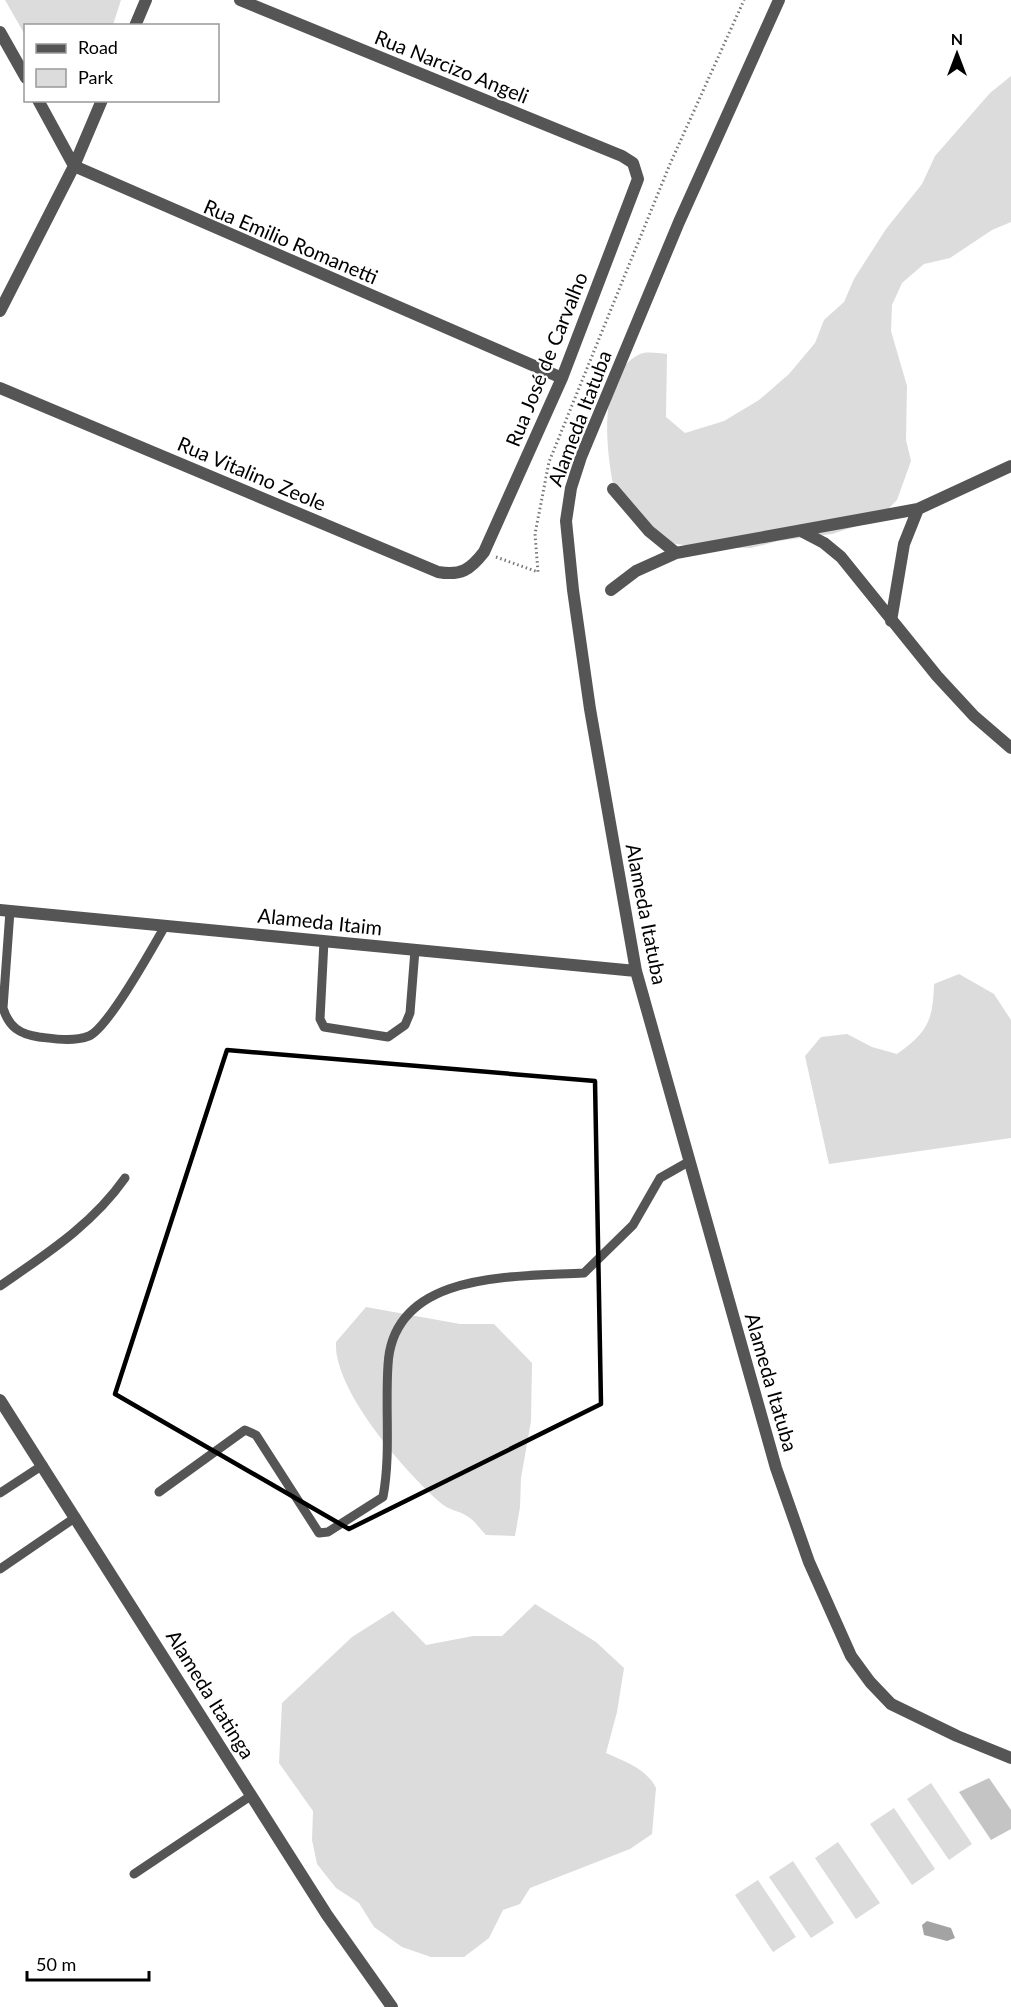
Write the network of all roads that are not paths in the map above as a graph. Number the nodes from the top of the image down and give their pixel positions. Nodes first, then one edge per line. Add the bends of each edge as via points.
1 (146, 0) edge
2 (240, 0) edge
3 (779, 0) edge
4 (136, 24) edge
5 (0, 32) edge
6 (24, 74) edge
7 (39, 102) edge
8 (101, 102) edge
9 (74, 166) junction
10 (638, 179) joint
11 (0, 311) edge
12 (562, 378) junction
13 (0, 388) edge
14 (1011, 466) edge
15 (613, 489) dead end
16 (918, 509) junction
17 (803, 532) junction
18 (484, 552) joint
19 (676, 554) junction
20 (611, 590) dead end
21 (891, 621) junction
22 (1011, 748) edge
23 (5, 911) edge
24 (165, 926) junction
25 (324, 941) junction
26 (416, 950) junction
27 (636, 971) junction
28 (690, 1161) junction
29 (125, 1178) dead end
30 (0, 1286) edge
31 (0, 1400) edge
32 (43, 1465) junction
33 (159, 1492) dead end
34 (0, 1493) edge
35 (76, 1517) junction
36 (0, 1569) edge
37 (1011, 1758) edge
38 (252, 1795) junction
39 (134, 1874) dead end
40 (392, 2007) edge

1 - 4 street
2 - 10 street, Rua Narcizo Angeli via 622,156 633,163
3 - 27 street, Alameda Itatuba via 679,222 581,457 569,499 566,520 578,627
5 - 6 street
7 - 9 street
8 - 9 street
9 - 11 street
9 - 12 street, Rua Emilio Romanetti
10 - 12 street, Rua José de Carvalho
12 - 18 street, Rua José de Carvalho
13 - 18 street, Rua Vitalino Zeole via 438,572 454,575 467,571
14 - 16 street
15 - 19 street via 649,531
16 - 17 street
16 - 21 street via 904,544
17 - 19 street
17 - 21 street via 841,557
19 - 20 street via 636,571
21 - 22 street via 974,716
23 - 24 street, Alameda Itaim
23 - 24 lane via 3,1008 8,1022 18,1032 56,1039 74,1040 100,1030
24 - 25 street, Alameda Itaim
25 - 26 street, Alameda Itaim
25 - 26 lane via 320,1019 324,1027 388,1036 405,1025 410,1014
26 - 27 street, Alameda Itaim
27 - 28 street, Alameda Itatuba
28 - 33 lane via 660,1178 633,1225 584,1273 482,1279 451,1287 418,1305 396,1330 388,1363 387,1475 383,1497 328,1532 319,1533 256,1435 245,1430
28 - 37 street, Alameda Itatuba via 776,1468 809,1562 850,1656 891,1704
29 - 30 lane via 107,1203 77,1232
31 - 32 street, Alameda Itatinga
32 - 34 lane
32 - 35 street, Alameda Itatinga
35 - 36 lane
35 - 38 street, Alameda Itatinga
38 - 39 lane
38 - 40 street, Alameda Itatinga via 327,1915

